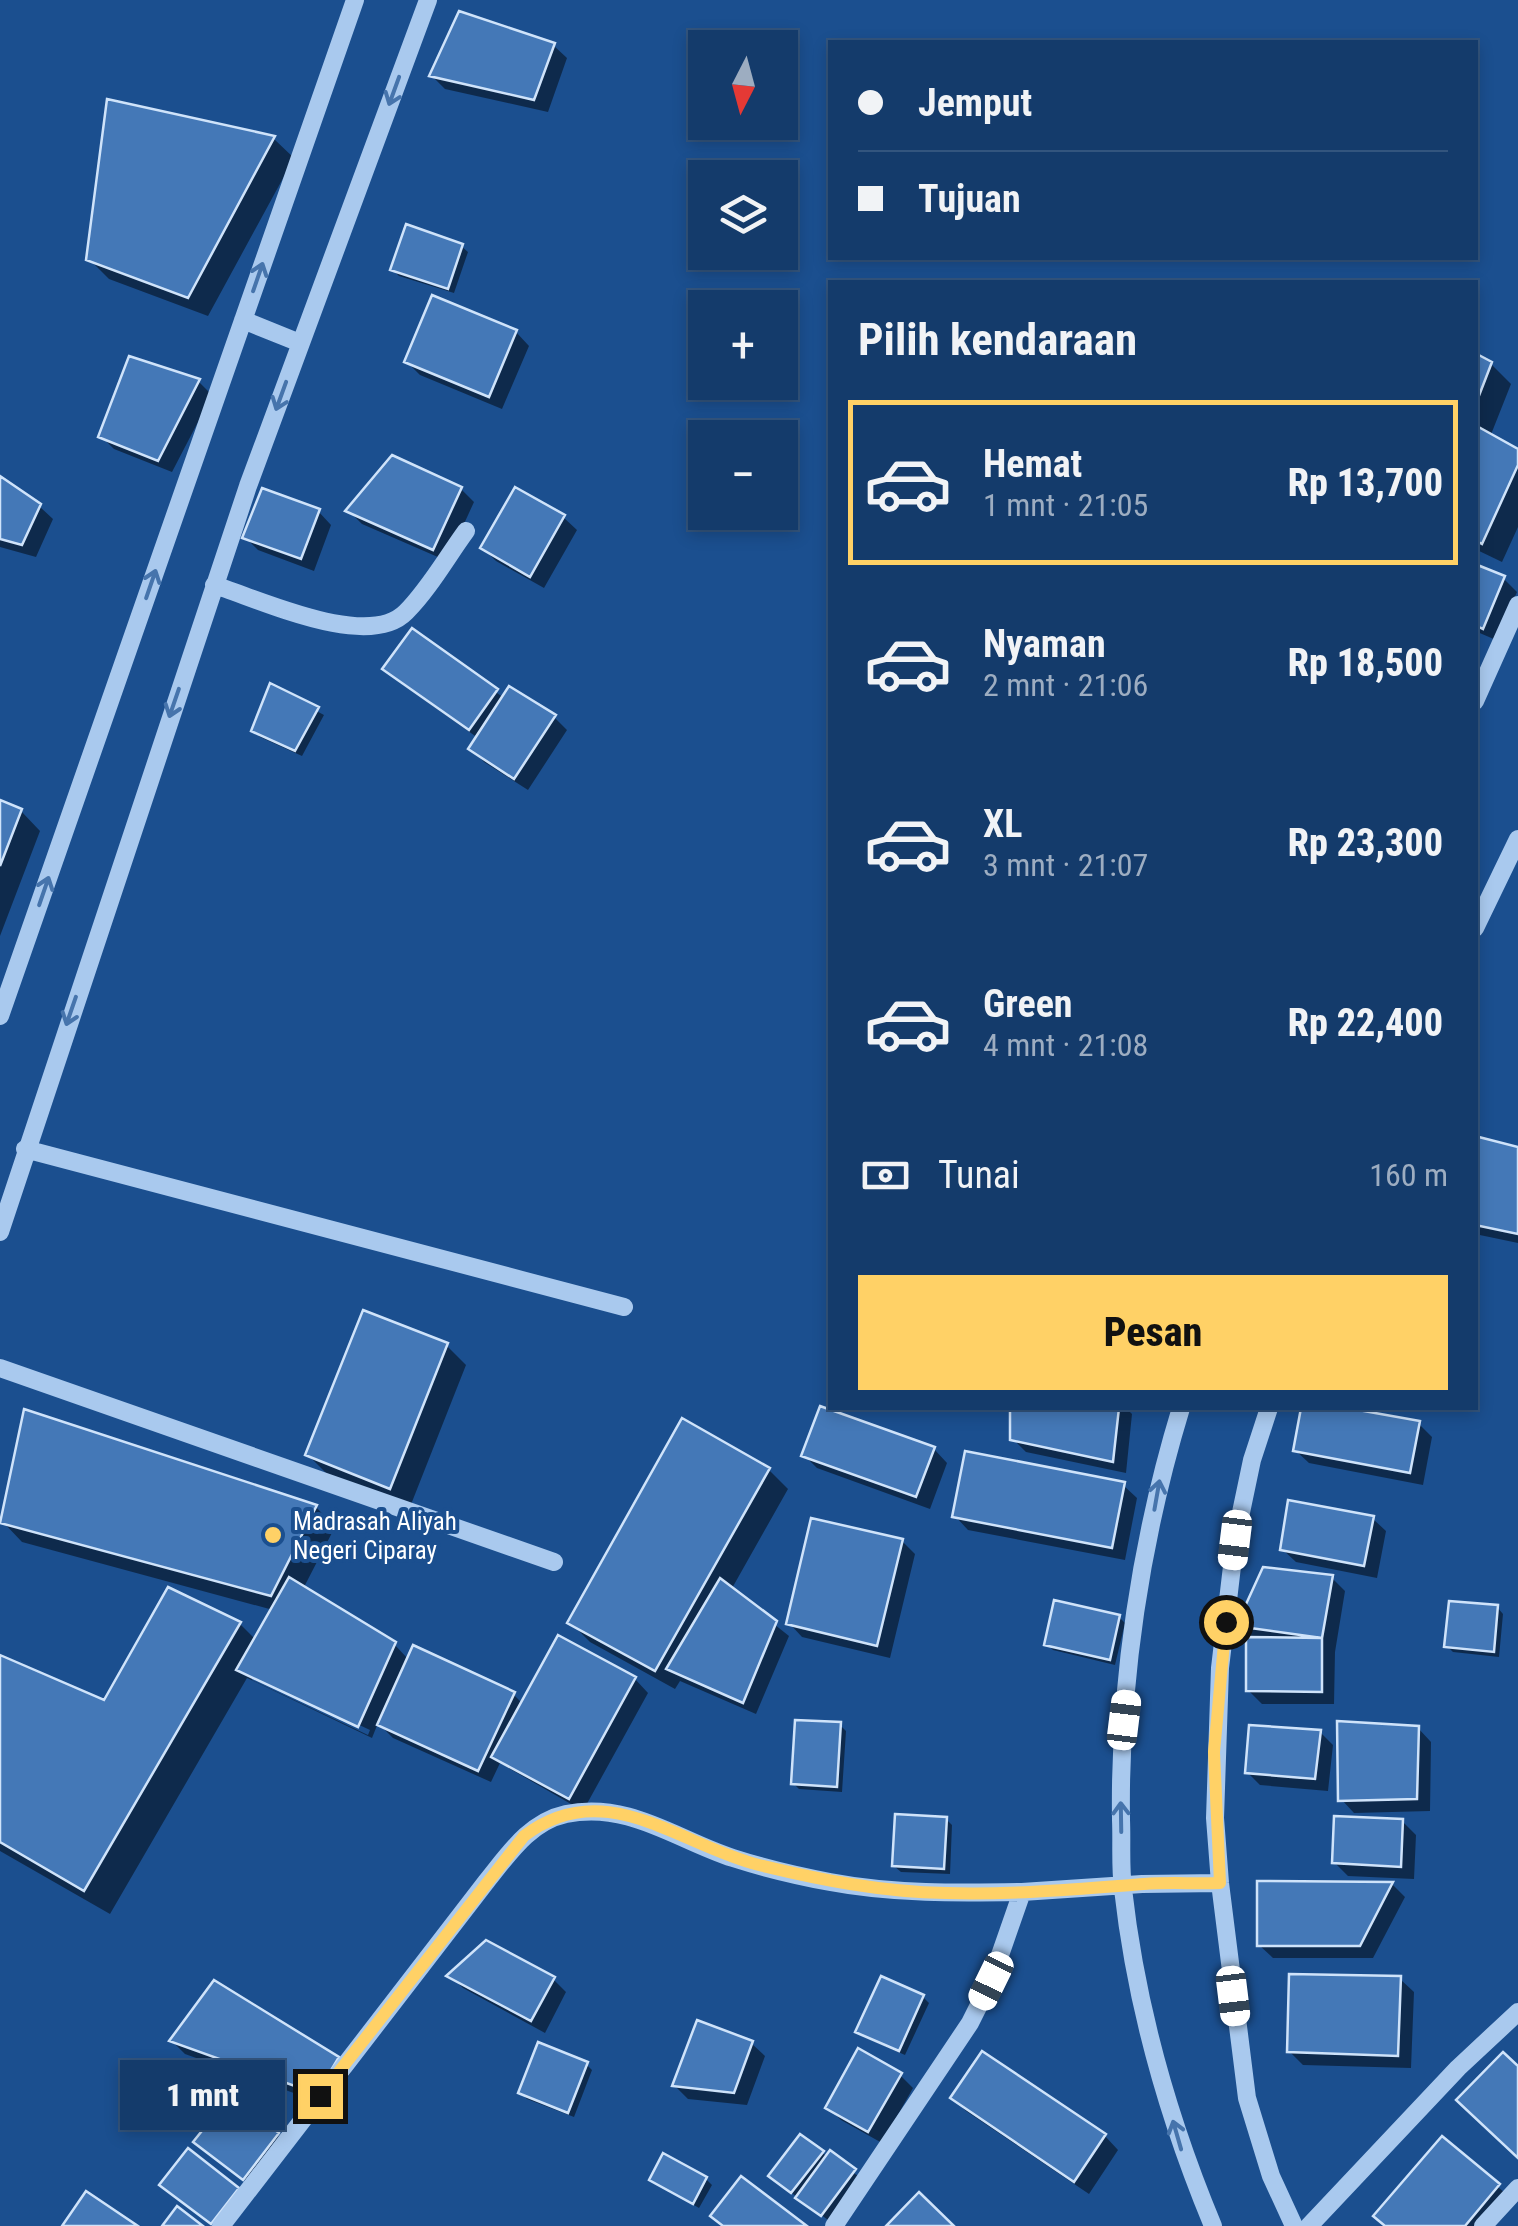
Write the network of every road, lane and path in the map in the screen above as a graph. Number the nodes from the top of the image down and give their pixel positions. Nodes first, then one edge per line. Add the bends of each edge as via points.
1 (355, 0) edge
2 (428, 0) edge
3 (243, 320) junction
4 (300, 343) junction
5 (466, 531) dead end
6 (214, 585) junction
7 (1518, 605) edge
8 (1478, 694) edge
9 (1518, 839) edge
10 (1478, 922) edge
11 (0, 1016) edge
12 (25, 1149) junction
13 (0, 1232) edge
14 (624, 1307) dead end
15 (0, 1368) edge
16 (1180, 1410) edge
17 (1268, 1410) edge
18 (554, 1562) dead end
19 (1220, 1883) junction
20 (1122, 1887) junction
21 (1022, 1892) junction
22 (1518, 2012) edge
23 (1518, 2188) edge
24 (221, 2226) edge
25 (834, 2226) edge
26 (1213, 2226) edge
27 (1294, 2226) edge
28 (1309, 2226) edge
29 (1484, 2226) edge

3 -> 1 street
2 -> 4 street
3 - 4 street
11 -> 3 street
4 -> 6 street
5 - 6 street via 405,613 379,626 331,622
6 -> 12 street
7 - 8 street
9 - 10 street
12 - 13 street
12 - 14 street
15 - 18 street
20 -> 16 street via 1120,1750 1134,1630 1159,1481
17 - 19 street via 1235,1540 1220,1668 1214,1752
19 - 20 street
19 - 27 street via 1247,2098
20 - 21 street
26 -> 20 street via 1182,2150 1145,2022
21 - 24 street via 944,1894 831,1882 732,1858 610,1812 544,1821 486,1882
21 - 25 street via 970,2022
22 - 28 street
23 - 29 street

